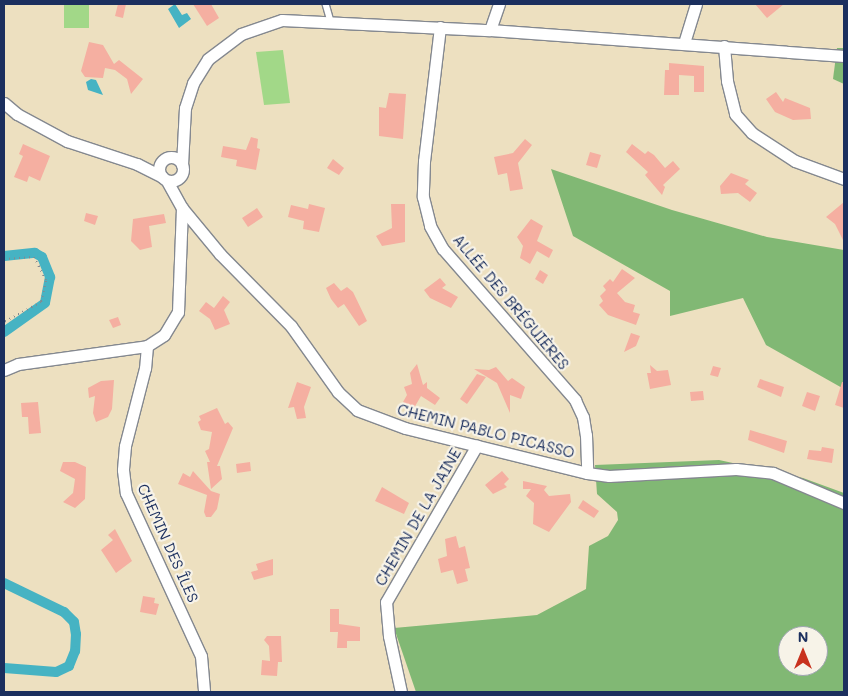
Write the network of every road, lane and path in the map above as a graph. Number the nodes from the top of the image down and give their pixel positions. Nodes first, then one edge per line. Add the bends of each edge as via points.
1 (326, 4) edge
2 (499, 4) edge
3 (696, 4) edge
4 (331, 21) junction
5 (440, 27) junction
6 (490, 30) junction
7 (684, 43) junction
8 (724, 46) junction
9 (844, 56) edge
10 (4, 103) edge
11 (183, 131) junction
12 (164, 160) junction
13 (137, 164) junction
14 (182, 170) junction
15 (164, 179) junction
16 (844, 179) edge
17 (181, 210) junction
18 (4, 259) edge
19 (4, 322) edge
20 (148, 346) junction
21 (4, 370) edge
22 (477, 445) junction
23 (587, 473) junction
24 (844, 503) edge
25 (204, 692) edge
26 (401, 692) edge

1 - 4 lane
2 - 6 street
3 - 7 street
4 - 5 street
4 - 11 street via 282,20 240,34 208,59 193,82 185,108
5 - 6 street
5 - 23 street, ALLÉE DES BRÉGUIÈRES via 424,161 423,197 430,226 443,248 575,400 583,417 586,435
6 - 7 street
7 - 8 street
8 - 9 street
8 - 16 street via 727,81 735,114 752,133 795,161
10 - 13 street via 17,114 67,141
11 - 12 street
11 - 14 street
12 - 13 street
12 - 14 street via 178,159
12 - 15 street via 159,171
13 - 15 street
14 - 15 street via 175,181
14 - 17 street
15 - 17 street, CHEMIN PABLO PICASSO
17 - 20 street via 178,312 168,331
17 - 22 street, CHEMIN PABLO PICASSO via 291,326 338,392 357,410 405,428
18 - 19 path via 34,257 46,280 41,302
20 - 21 street via 18,364
20 - 25 street, CHEMIN DES ÎLES via 125,446 123,470 126,493 201,656
22 - 23 street, CHEMIN PABLO PICASSO
22 - 26 street, CHEMIN DE LA JAINE via 386,602 389,636
23 - 24 street, CHEMIN PABLO PICASSO via 609,476 736,469 772,473

